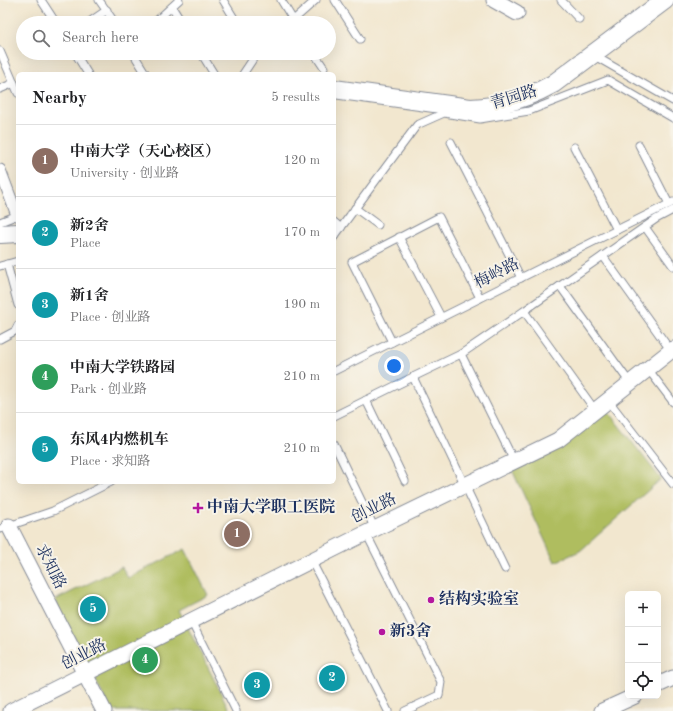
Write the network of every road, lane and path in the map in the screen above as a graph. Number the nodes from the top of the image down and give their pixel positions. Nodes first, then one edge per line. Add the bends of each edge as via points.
1 (41, 0) edge
2 (99, 0) edge
3 (179, 0) edge
4 (222, 0) edge
5 (281, 0) edge
6 (316, 0) edge
7 (335, 0) edge
8 (494, 0) edge
9 (561, 0) edge
10 (665, 0) edge
11 (172, 7) junction
12 (106, 10) junction
13 (517, 13) dead end
14 (51, 16) edge
15 (98, 16) edge
16 (110, 16) edge
17 (162, 16) edge
18 (178, 16) edge
19 (232, 16) edge
20 (290, 16) edge
21 (299, 16) edge
22 (579, 19) dead end
23 (360, 39) dead end
24 (0, 51) edge
25 (593, 54) junction
26 (79, 60) edge
27 (138, 60) edge
28 (205, 60) edge
29 (252, 60) edge
30 (319, 60) edge
31 (324, 68) dead end
32 (87, 72) edge
33 (145, 72) edge
34 (213, 72) edge
35 (244, 72) edge
36 (14, 83) junction
37 (16, 88) edge
38 (336, 89) edge
39 (0, 90) edge
40 (673, 101) edge
41 (673, 118) edge
42 (451, 142) dead end
43 (639, 145) dead end
44 (574, 147) dead end
45 (0, 170) edge
46 (672, 206) edge
47 (355, 208) junction
48 (16, 215) edge
49 (16, 221) edge
50 (0, 222) edge
51 (16, 222) edge
52 (336, 224) edge
53 (378, 225) dead end
54 (646, 227) junction
55 (341, 228) junction
56 (617, 230) junction
57 (0, 234) edge
58 (336, 234) edge
59 (399, 237) junction
60 (603, 256) junction
61 (16, 262) edge
62 (3, 265) edge
63 (673, 266) edge
64 (521, 278) junction
65 (560, 286) junction
66 (480, 298) junction
67 (16, 300) edge
68 (524, 311) junction
69 (441, 318) junction
70 (16, 329) edge
71 (0, 339) edge
72 (392, 342) junction
73 (672, 350) edge
74 (461, 354) junction
75 (648, 369) junction
76 (336, 370) edge
77 (413, 377) junction
78 (630, 383) junction
79 (366, 400) junction
80 (608, 400) junction
81 (673, 402) edge
82 (595, 410) junction
83 (336, 415) edge
84 (336, 449) edge
85 (514, 461) junction
86 (406, 481) dead end
87 (107, 484) edge
88 (673, 484) edge
89 (466, 485) junction
90 (4, 527) edge
91 (370, 531) junction
92 (311, 560) junction
93 (505, 569) dead end
94 (191, 621) junction
95 (85, 675) junction
96 (673, 678) edge
97 (661, 684) edge
98 (628, 699) edge
99 (11, 711) edge
100 (104, 711) edge
101 (236, 711) edge
102 (388, 711) edge
103 (405, 711) edge
104 (602, 711) edge

1 - 14 lane
2 - 12 lane
3 - 11 lane
4 - 19 lane
5 - 20 lane
6 - 21 lane
7 - 23 lane
8 - 13 street
9 - 22 lane
10 - 25 street, 青园路
11 - 17 lane
11 - 18 lane
12 - 15 lane
12 - 16 lane
24 - 36 lane
25 - 38 street, 青园路 via 536,94 488,107 470,108
25 - 40 lane
26 - 32 lane
27 - 33 lane
28 - 34 lane
29 - 35 lane
30 - 31 lane
36 - 37 lane
36 - 39 lane
41 - 47 lane via 608,80 529,111 480,119 444,113 417,125
42 - 64 lane
43 - 46 lane
44 - 56 lane
45 - 48 street
46 - 54 lane
46 - 56 lane, 梅岭路
47 - 53 lane
47 - 55 lane
49 - 50 lane
51 - 57 street
52 - 55 lane
54 - 60 lane
54 - 63 lane
55 - 58 lane
56 - 64 lane, 梅岭路
59 - 66 lane via 438,217
59 - 69 lane
59 - 72 lane via 352,262
60 - 65 lane
60 - 73 lane
61 - 62 lane
62 - 67 lane
64 - 66 lane, 梅岭路
65 - 68 lane
65 - 78 lane
66 - 69 lane, 梅岭路
68 - 74 lane
68 - 82 lane
69 - 72 lane, 梅岭路
70 - 71 lane
72 - 76 lane, 梅岭路
73 - 75 street, 创业路
74 - 77 lane
74 - 85 lane
75 - 78 street, 创业路
75 - 81 lane
77 - 79 lane
77 - 89 lane
78 - 80 street, 创业路
79 - 83 lane
79 - 86 lane
80 - 82 street, 创业路
80 - 88 lane
82 - 85 street, 创业路 via 558,440
84 - 91 lane
85 - 89 street, 创业路
87 - 90 lane via 53,511
89 - 91 street, 创业路
89 - 93 lane
90 - 95 street, 求知路
91 - 92 street, 创业路
91 - 103 lane via 440,682 439,695
92 - 94 street, 创业路
92 - 102 lane
94 - 95 street, 创业路
94 - 101 lane
95 - 99 street, 创业路
95 - 100 street, 求知路
96 - 97 street
98 - 104 street

